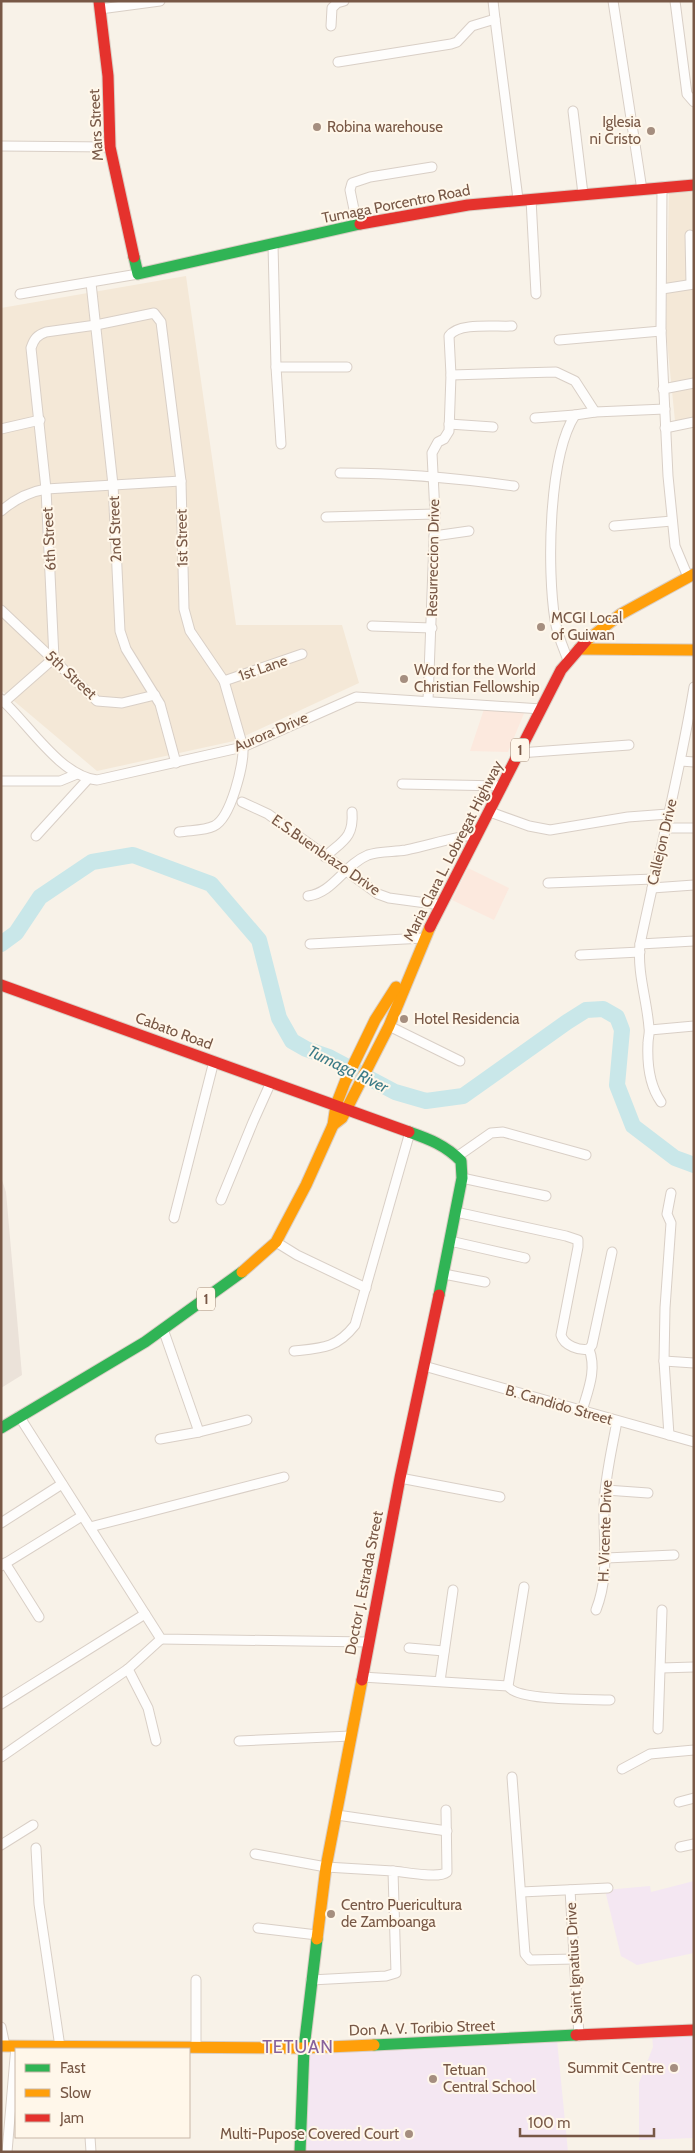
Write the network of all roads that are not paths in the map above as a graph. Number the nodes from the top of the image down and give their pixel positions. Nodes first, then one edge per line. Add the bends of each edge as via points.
1 (160, 1) edge
2 (344, 1) edge
3 (493, 1) edge
4 (613, 1) edge
5 (675, 1) edge
6 (100, 5) edge
7 (495, 19) junction
8 (331, 26) dead end
9 (338, 62) dead end
10 (694, 102) edge
11 (573, 111) dead end
12 (1, 146) edge
13 (110, 147) junction
14 (432, 167) dead end
15 (694, 184) edge
16 (662, 187) junction
17 (642, 190) junction
18 (583, 194) junction
19 (531, 198) junction
20 (518, 199) junction
21 (357, 224) junction
22 (690, 235) dead end
23 (273, 245) junction
24 (138, 274) junction
25 (91, 283) junction
26 (692, 284) edge
27 (662, 289) junction
28 (20, 294) dead end
29 (536, 294) dead end
30 (96, 325) junction
31 (512, 326) dead end
32 (660, 331) junction
33 (559, 340) dead end
34 (276, 367) junction
35 (347, 367) dead end
36 (450, 375) junction
37 (694, 383) edge
38 (663, 389) junction
39 (664, 409) junction
40 (595, 412) junction
41 (575, 415) junction
42 (535, 418) dead end
43 (40, 420) junction
44 (694, 422) edge
45 (449, 424) junction
46 (493, 427) dead end
47 (665, 428) junction
48 (1, 429) edge
49 (282, 444) dead end
50 (340, 473) dead end
51 (433, 476) junction
52 (181, 481) junction
53 (113, 485) junction
54 (514, 486) dead end
55 (46, 489) junction
56 (1, 511) edge
57 (436, 514) junction
58 (326, 517) dead end
59 (672, 521) junction
60 (614, 526) dead end
61 (469, 532) dead end
62 (434, 536) junction
63 (691, 576) edge
64 (1, 610) edge
65 (372, 626) dead end
66 (432, 628) junction
67 (579, 648) junction
68 (694, 650) edge
69 (302, 654) dead end
70 (54, 658) junction
71 (568, 660) junction
72 (224, 681) junction
73 (694, 687) edge
74 (155, 695) junction
75 (428, 700) junction
76 (2, 701) edge
77 (541, 708) junction
78 (629, 745) dead end
79 (243, 747) junction
80 (519, 753) junction
81 (681, 761) junction
82 (694, 762) edge
83 (176, 763) junction
84 (77, 774) junction
85 (88, 779) junction
86 (1, 781) edge
87 (402, 784) dead end
88 (503, 786) junction
89 (242, 802) dead end
90 (352, 812) dead end
91 (490, 812) junction
92 (668, 814) junction
93 (666, 828) junction
94 (694, 828) edge
95 (179, 832) dead end
96 (478, 834) junction
97 (36, 836) dead end
98 (325, 857) junction
99 (346, 870) junction
100 (548, 883) dead end
101 (653, 883) junction
102 (694, 885) edge
103 (308, 896) dead end
104 (441, 905) junction
105 (424, 938) junction
106 (694, 942) edge
107 (310, 944) dead end
108 (640, 948) junction
109 (580, 955) dead end
110 (406, 979) junction
111 (1, 984) edge
112 (388, 1026) junction
113 (694, 1026) edge
114 (650, 1030) junction
115 (214, 1061) junction
116 (460, 1061) dead end
117 (271, 1082) junction
118 (660, 1102) dead end
119 (341, 1107) junction
120 (410, 1132) junction
121 (586, 1155) dead end
122 (458, 1156) junction
123 (462, 1178) junction
124 (671, 1193) dead end
125 (546, 1196) dead end
126 (221, 1200) dead end
127 (456, 1212) junction
128 (174, 1218) dead end
129 (276, 1242) junction
130 (450, 1242) junction
131 (612, 1252) dead end
132 (525, 1258) dead end
133 (444, 1274) junction
134 (485, 1282) dead end
135 (366, 1288) junction
136 (164, 1329) junction
137 (589, 1349) junction
138 (294, 1351) dead end
139 (664, 1361) junction
140 (694, 1363) edge
141 (424, 1366) junction
142 (582, 1411) junction
143 (19, 1416) junction
144 (248, 1420) dead end
145 (617, 1421) junction
146 (1, 1428) edge
147 (200, 1432) junction
148 (669, 1435) junction
149 (160, 1439) dead end
150 (694, 1442) edge
151 (284, 1478) dead end
152 (400, 1478) junction
153 (62, 1484) junction
154 (606, 1490) junction
155 (648, 1493) dead end
156 (500, 1497) dead end
157 (82, 1516) junction
158 (1, 1524) edge
159 (90, 1527) junction
160 (674, 1555) dead end
161 (606, 1558) junction
162 (3, 1564) edge
163 (524, 1586) dead end
164 (453, 1590) dead end
165 (596, 1610) dead end
166 (662, 1610) dead end
167 (145, 1614) junction
168 (39, 1617) dead end
169 (161, 1639) junction
170 (368, 1642) junction
171 (409, 1648) dead end
172 (444, 1651) junction
173 (128, 1668) junction
174 (661, 1668) junction
175 (694, 1668) edge
176 (362, 1677) junction
177 (440, 1681) junction
178 (508, 1686) junction
179 (610, 1700) dead end
180 (1, 1704) edge
181 (658, 1729) dead end
182 (351, 1736) junction
183 (156, 1741) dead end
184 (239, 1741) dead end
185 (694, 1750) edge
186 (1, 1757) edge
187 (622, 1770) dead end
188 (512, 1777) dead end
189 (694, 1798) edge
190 (679, 1802) dead end
191 (446, 1810) dead end
192 (337, 1815) junction
193 (33, 1826) dead end
194 (447, 1831) junction
195 (694, 1844) edge
196 (1, 1845) edge
197 (680, 1847) dead end
198 (36, 1848) dead end
199 (255, 1854) dead end
200 (326, 1867) junction
201 (393, 1871) junction
202 (608, 1888) dead end
203 (570, 1890) junction
204 (521, 1892) junction
205 (258, 1928) dead end
206 (317, 1935) junction
207 (574, 1959) junction
208 (196, 1980) dead end
209 (311, 1980) junction
210 (1, 2027) edge
211 (694, 2030) edge
212 (579, 2036) junction
213 (7, 2046) edge
214 (60, 2047) junction
215 (196, 2047) junction
216 (80, 2048) edge
217 (304, 2048) junction
218 (90, 2138) edge
219 (7, 2152) edge
220 (91, 2152) edge
221 (300, 2152) edge

1 - 6 street
2 - 8 street via 332,8
3 - 7 street
4 - 17 street
5 - 10 street via 687,94
6 - 13 main road, Mars Street via 108,76
7 - 9 street via 472,26 451,44
7 - 20 street
11 - 18 street
12 - 13 street
13 - 24 main road, Mars Street
14 - 21 street via 352,183 350,190
15 - 16 main road, Tumaga Porcentro Road
16 - 17 main road, Tumaga Porcentro Road
16 - 27 street
17 - 18 main road, Tumaga Porcentro Road
18 - 19 main road, Tumaga Porcentro Road
19 - 20 main road, Tumaga Porcentro Road
19 - 29 street
20 - 21 main road, Tumaga Porcentro Road
21 - 23 main road, Tumaga Porcentro Road
22 - 26 street
23 - 24 main road, Tumaga Porcentro Road
23 - 34 street
24 - 25 street
25 - 28 street
25 - 30 street, 2nd Street
26 - 27 street
27 - 32 street
30 - 43 street, 6th Street via 46,332 34,340 31,348
30 - 52 street, 1st Street via 149,312 159,316
30 - 53 street, 2nd Street
31 - 36 street via 461,327 452,331 448,340
32 - 33 street
32 - 38 street
34 - 35 street
34 - 49 street
36 - 40 street via 556,372 575,381
36 - 45 street
37 - 38 street
38 - 39 street
39 - 40 street
39 - 47 street
40 - 41 street
41 - 42 street
41 - 71 street via 562,442 557,471 550,563 555,622
43 - 48 street
43 - 55 street, 6th Street
44 - 47 street
45 - 46 street
45 - 51 street, Resurreccion Drive via 447,436 434,447
47 - 59 street
50 - 51 street
51 - 54 street
51 - 57 street, Resurreccion Drive
52 - 53 street
52 - 72 street, 1st Street via 184,609 190,631
53 - 55 street
53 - 74 street, 2nd Street via 120,631 126,649
55 - 56 street via 29,492
55 - 70 street, 6th Street
57 - 58 street
57 - 62 street, Resurreccion Drive
59 - 60 street
59 - 63 street via 677,555
61 - 62 street
62 - 66 street, Resurreccion Drive
63 - 67 main road, Maria Clara L. Lobregat Highway / 1 via 620,614
64 - 70 street, 5th Street
65 - 66 street
66 - 75 street, Resurreccion Drive
67 - 68 main road
67 - 71 main road, Maria Clara L. Lobregat Highway / 1
69 - 72 street, 1st Lane
70 - 74 street, 5th Street via 97,701 122,703
70 - 76 street
71 - 77 main road, Maria Clara L. Lobregat Highway / 1
72 - 79 street, 1st Street
73 - 81 street, Callejon Drive
74 - 83 street, 2nd Street via 163,710
75 - 77 street, Aurora Drive
75 - 79 street, Aurora Drive via 356,697
76 - 84 street, Aurora Drive
77 - 80 main road, Maria Clara L. Lobregat Highway / 1
78 - 80 street
79 - 83 street, Aurora Drive
79 - 95 street via 244,757 222,820 208,828
80 - 88 main road, Maria Clara L. Lobregat Highway / 1
81 - 82 street
81 - 92 street, Callejon Drive
83 - 85 street, Aurora Drive via 105,780
84 - 85 street, Aurora Drive
84 - 86 street via 60,781
85 - 97 street
87 - 88 street
88 - 91 main road, Maria Clara L. Lobregat Highway / 1
89 - 98 street, E.S.Buenbrazo Drive via 268,814
90 - 98 street via 353,825 349,835
91 - 92 street via 550,830
91 - 96 main road, Maria Clara L. Lobregat Highway / 1
92 - 93 street, Callejon Drive
93 - 94 street
93 - 101 street, Callejon Drive
96 - 99 street via 368,855
96 - 104 main road, Maria Clara L. Lobregat Highway / 1
98 - 99 street, E.S.Buenbrazo Drive
99 - 103 street via 326,890
99 - 104 street, E.S.Buenbrazo Drive via 388,898
100 - 101 street
101 - 102 street
101 - 108 street, Callejon Drive
104 - 105 main road, Maria Clara L. Lobregat Highway / 1
105 - 107 street
105 - 110 main road, Maria Clara L. Lobregat Highway / 1
106 - 108 street
108 - 109 street
108 - 114 street, Callejon Drive
110 - 112 main road, Maria Clara L. Lobregat Highway / 1
110 - 119 main road, Maria Clara L. Lobregat Highway / 1 via 396,988 375,1020 345,1082
111 - 115 main road, Cabato Road
112 - 116 street
112 - 119 main road, Maria Clara L. Lobregat Highway / 1 via 358,1088
113 - 114 street
114 - 118 street, Callejon Drive via 648,1063 653,1091
115 - 117 main road, Cabato Road
115 - 128 street
117 - 119 main road, Cabato Road
117 - 126 street
119 - 120 main road
119 - 129 main road, Maria Clara L. Lobregat Highway / 1
120 - 122 main road via 437,1142
120 - 135 street
121 - 122 street via 502,1132 491,1133
122 - 123 main road, Doctor J. Estrada Street
123 - 125 street
123 - 127 main road, Doctor J. Estrada Street
124 - 139 street via 667,1214 671,1223
127 - 130 main road, Doctor J. Estrada Street
127 - 137 street via 578,1240 561,1335 564,1342 575,1348
129 - 135 street
129 - 136 main road, Maria Clara L. Lobregat Highway / 1 via 222,1288
130 - 132 street
130 - 133 main road, Doctor J. Estrada Street
131 - 137 street
133 - 134 street
133 - 141 main road, Doctor J. Estrada Street
135 - 138 street via 355,1324 344,1338 318,1349
136 - 143 main road, Maria Clara L. Lobregat Highway / 1
136 - 147 street
137 - 142 street via 594,1368
139 - 140 street
139 - 148 street
141 - 142 street, B. Candido Street
141 - 152 main road, Doctor J. Estrada Street
142 - 145 street, B. Candido Street
143 - 146 main road, Maria Clara L. Lobregat Highway / 1
143 - 153 street
144 - 147 street
145 - 148 street, B. Candido Street
145 - 154 street, H. Vicente Drive
147 - 149 street
148 - 150 street, B. Candido Street
151 - 159 street
152 - 156 street
152 - 170 main road, Doctor J. Estrada Street
153 - 157 street
153 - 158 street
154 - 155 street
154 - 161 street, H. Vicente Drive
157 - 159 street
157 - 162 street
159 - 167 street
160 - 161 street
161 - 165 street, H. Vicente Drive via 602,1593
162 - 168 street
163 - 178 street
164 - 172 street
166 - 174 street
167 - 169 street
167 - 180 street
169 - 170 street
169 - 173 street
170 - 176 main road, Doctor J. Estrada Street
171 - 172 street
172 - 177 street
173 - 183 street via 148,1708
173 - 186 street
174 - 175 street
174 - 181 street
176 - 177 street
176 - 182 main road, Doctor J. Estrada Street
177 - 178 street
178 - 179 street via 514,1693 533,1697
182 - 184 street
182 - 192 main road, Doctor J. Estrada Street
185 - 187 street via 650,1754
188 - 204 street
189 - 190 street
191 - 194 street
192 - 194 street
192 - 200 main road, Doctor J. Estrada Street
193 - 196 street
194 - 201 street via 448,1868 444,1874
195 - 197 street
198 - 214 street via 39,1904
199 - 200 street
200 - 201 street
200 - 206 main road, Doctor J. Estrada Street
201 - 209 street via 396,1972 386,1976
202 - 203 street
203 - 204 street
203 - 207 street, Saint Ignatius Drive
204 - 207 street via 526,1958
205 - 206 street
206 - 209 main road, Doctor J. Estrada Street
207 - 212 street, Saint Ignatius Drive
208 - 215 street
209 - 217 main road, Doctor J. Estrada Street
210 - 213 street
211 - 212 main road, Don A. V. Toribio Street
212 - 217 main road, Don A. V. Toribio Street
213 - 214 main road, Don A. V. Toribio Street
213 - 219 street
214 - 216 main road, Don A. V. Toribio Street
215 - 216 main road, Don A. V. Toribio Street
215 - 217 main road, Don A. V. Toribio Street
217 - 221 main road, Doctor J. Estrada Street
218 - 220 street

